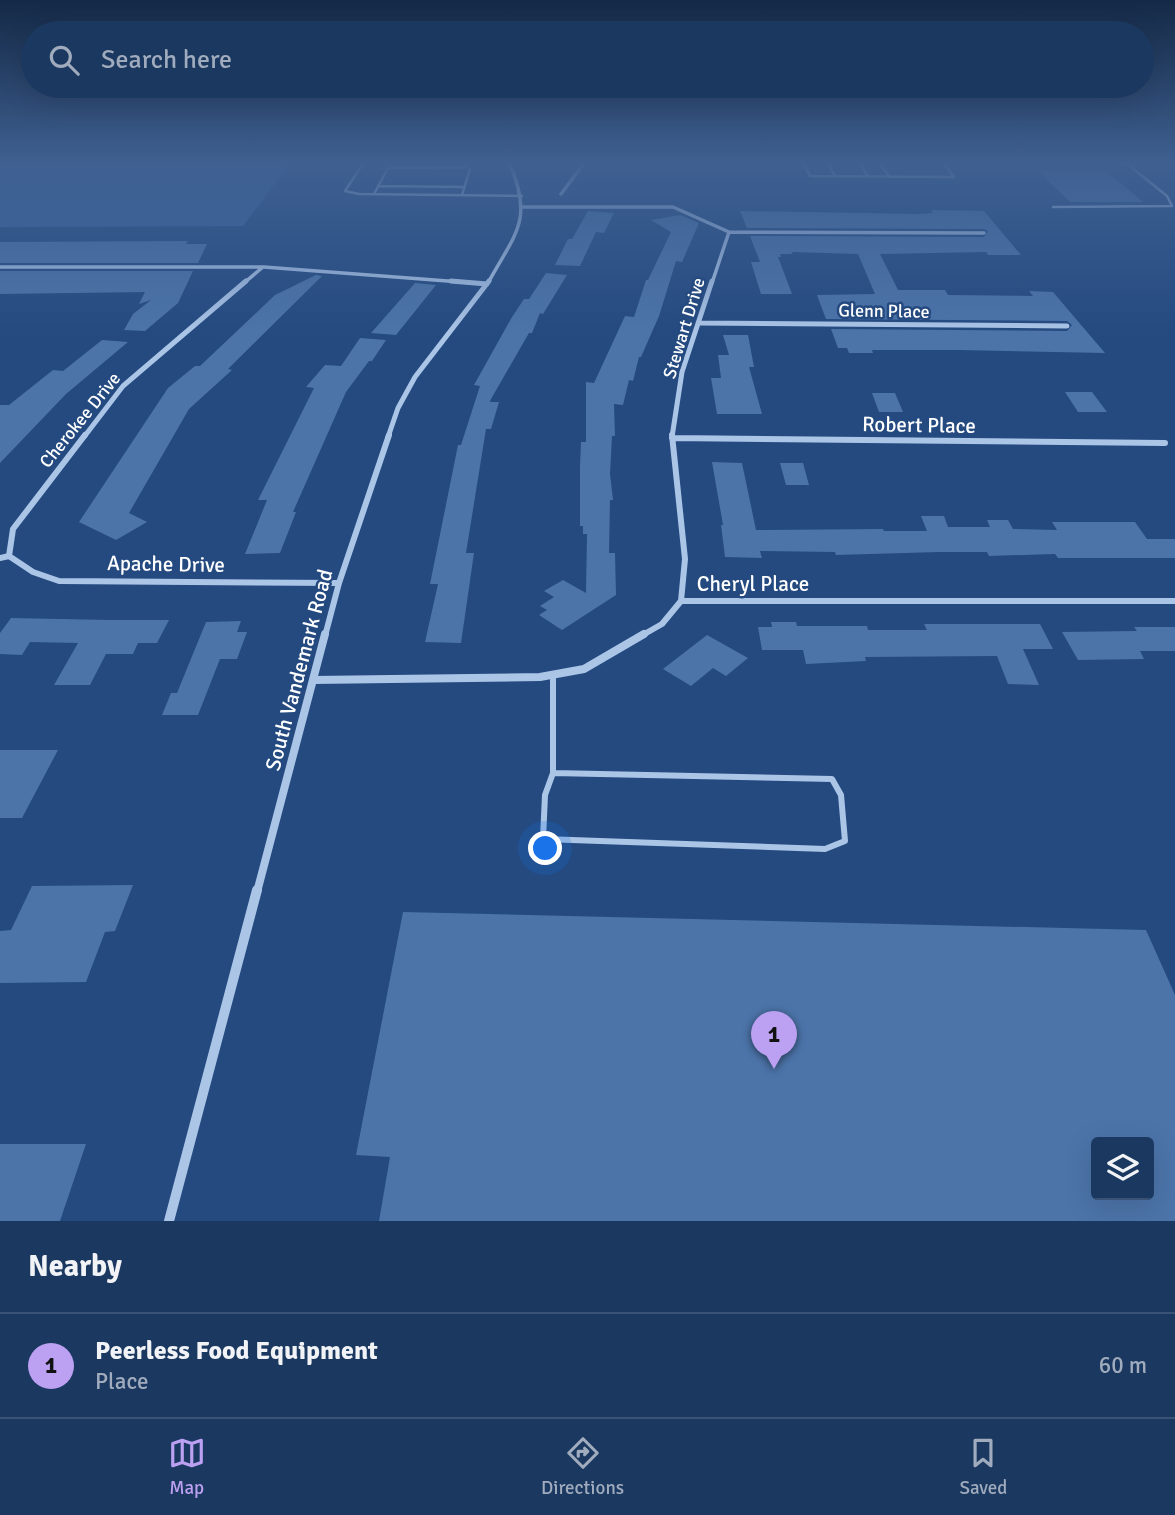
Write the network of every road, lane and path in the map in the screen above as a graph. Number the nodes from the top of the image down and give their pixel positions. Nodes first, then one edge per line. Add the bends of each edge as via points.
1 (520, 219) edge
2 (700, 219) edge
3 (729, 232) junction
4 (984, 233) dead end
5 (0, 267) edge
6 (264, 267) junction
7 (487, 284) junction
8 (700, 323) junction
9 (1067, 326) dead end
10 (672, 438) junction
11 (1165, 443) dead end
12 (9, 556) junction
13 (0, 558) edge
14 (339, 583) junction
15 (681, 601) junction
16 (1175, 601) edge
17 (553, 675) junction
18 (313, 680) junction
19 (553, 774) junction
20 (169, 1221) edge

1 - 7 street, South Vandemark Road
2 - 3 street
3 - 4 street
3 - 8 street, Stewart Drive
5 - 6 street
6 - 7 street
6 - 12 street, Cherokee Drive via 123,386 13,529
7 - 14 street, South Vandemark Road via 415,377 398,408
8 - 9 street, Glenn Place
8 - 10 street, Stewart Drive via 682,372
10 - 11 street, Robert Place
10 - 15 street, Stewart Drive via 685,559
12 - 13 street
12 - 14 street, Apache Drive via 33,572 59,581
14 - 18 street, South Vandemark Road
15 - 16 street, Cheryl Place
15 - 17 street, Cheryl Place via 662,624 584,669
17 - 18 street, Cheryl Place
17 - 19 lane
18 - 20 street, South Vandemark Road
19 - 19 lane via 545,795 543,839 825,849 845,841 841,795 832,779

